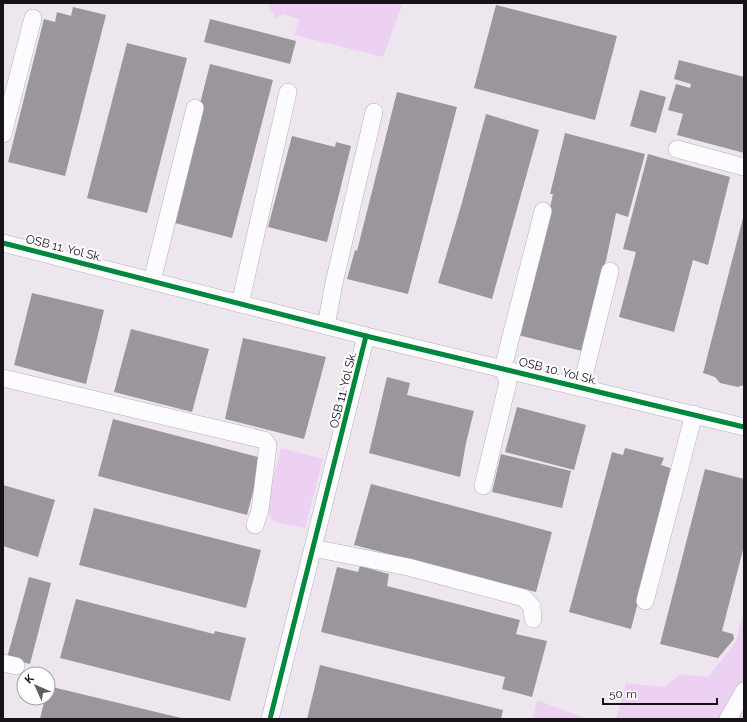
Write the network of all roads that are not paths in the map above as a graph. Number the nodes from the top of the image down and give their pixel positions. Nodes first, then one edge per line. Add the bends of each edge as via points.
1 (33, 18) dead end
2 (288, 92) dead end
3 (195, 108) dead end
4 (374, 112) dead end
5 (3, 134) edge
6 (677, 149) dead end
7 (744, 167) edge
8 (543, 211) dead end
9 (3, 243) edge
10 (610, 271) dead end
11 (152, 281) junction
12 (240, 304) junction
13 (326, 326) junction
14 (366, 336) junction
15 (503, 368) junction
16 (3, 378) edge
17 (581, 388) junction
18 (694, 414) junction
19 (744, 426) edge
20 (483, 486) dead end
21 (255, 525) dead end
22 (313, 548) junction
23 (645, 601) dead end
24 (532, 619) dead end
25 (744, 692) edge
26 (270, 719) edge
27 (728, 719) edge

1 - 5 street
2 - 12 street
3 - 11 street
4 - 13 street
6 - 7 street
8 - 15 street
9 - 11 street, OSB 11. Yol Sk.
10 - 17 street
11 - 12 street, OSB 11. Yol Sk.
12 - 13 street, OSB 11. Yol Sk.
13 - 14 street, OSB 11. Yol Sk.
14 - 15 street, OSB 10. Yol Sk.
14 - 22 street, OSB 11. Yol Sk.
15 - 17 street, OSB 10. Yol Sk.
15 - 20 street via 508,382
16 - 21 street via 264,440 268,445 260,510
17 - 18 street, OSB 10. Yol Sk.
18 - 19 street, OSB 10. Yol Sk.
18 - 23 street
22 - 24 street via 408,567 524,598 532,607
22 - 26 street, OSB 11. Yol Sk.
25 - 27 street

